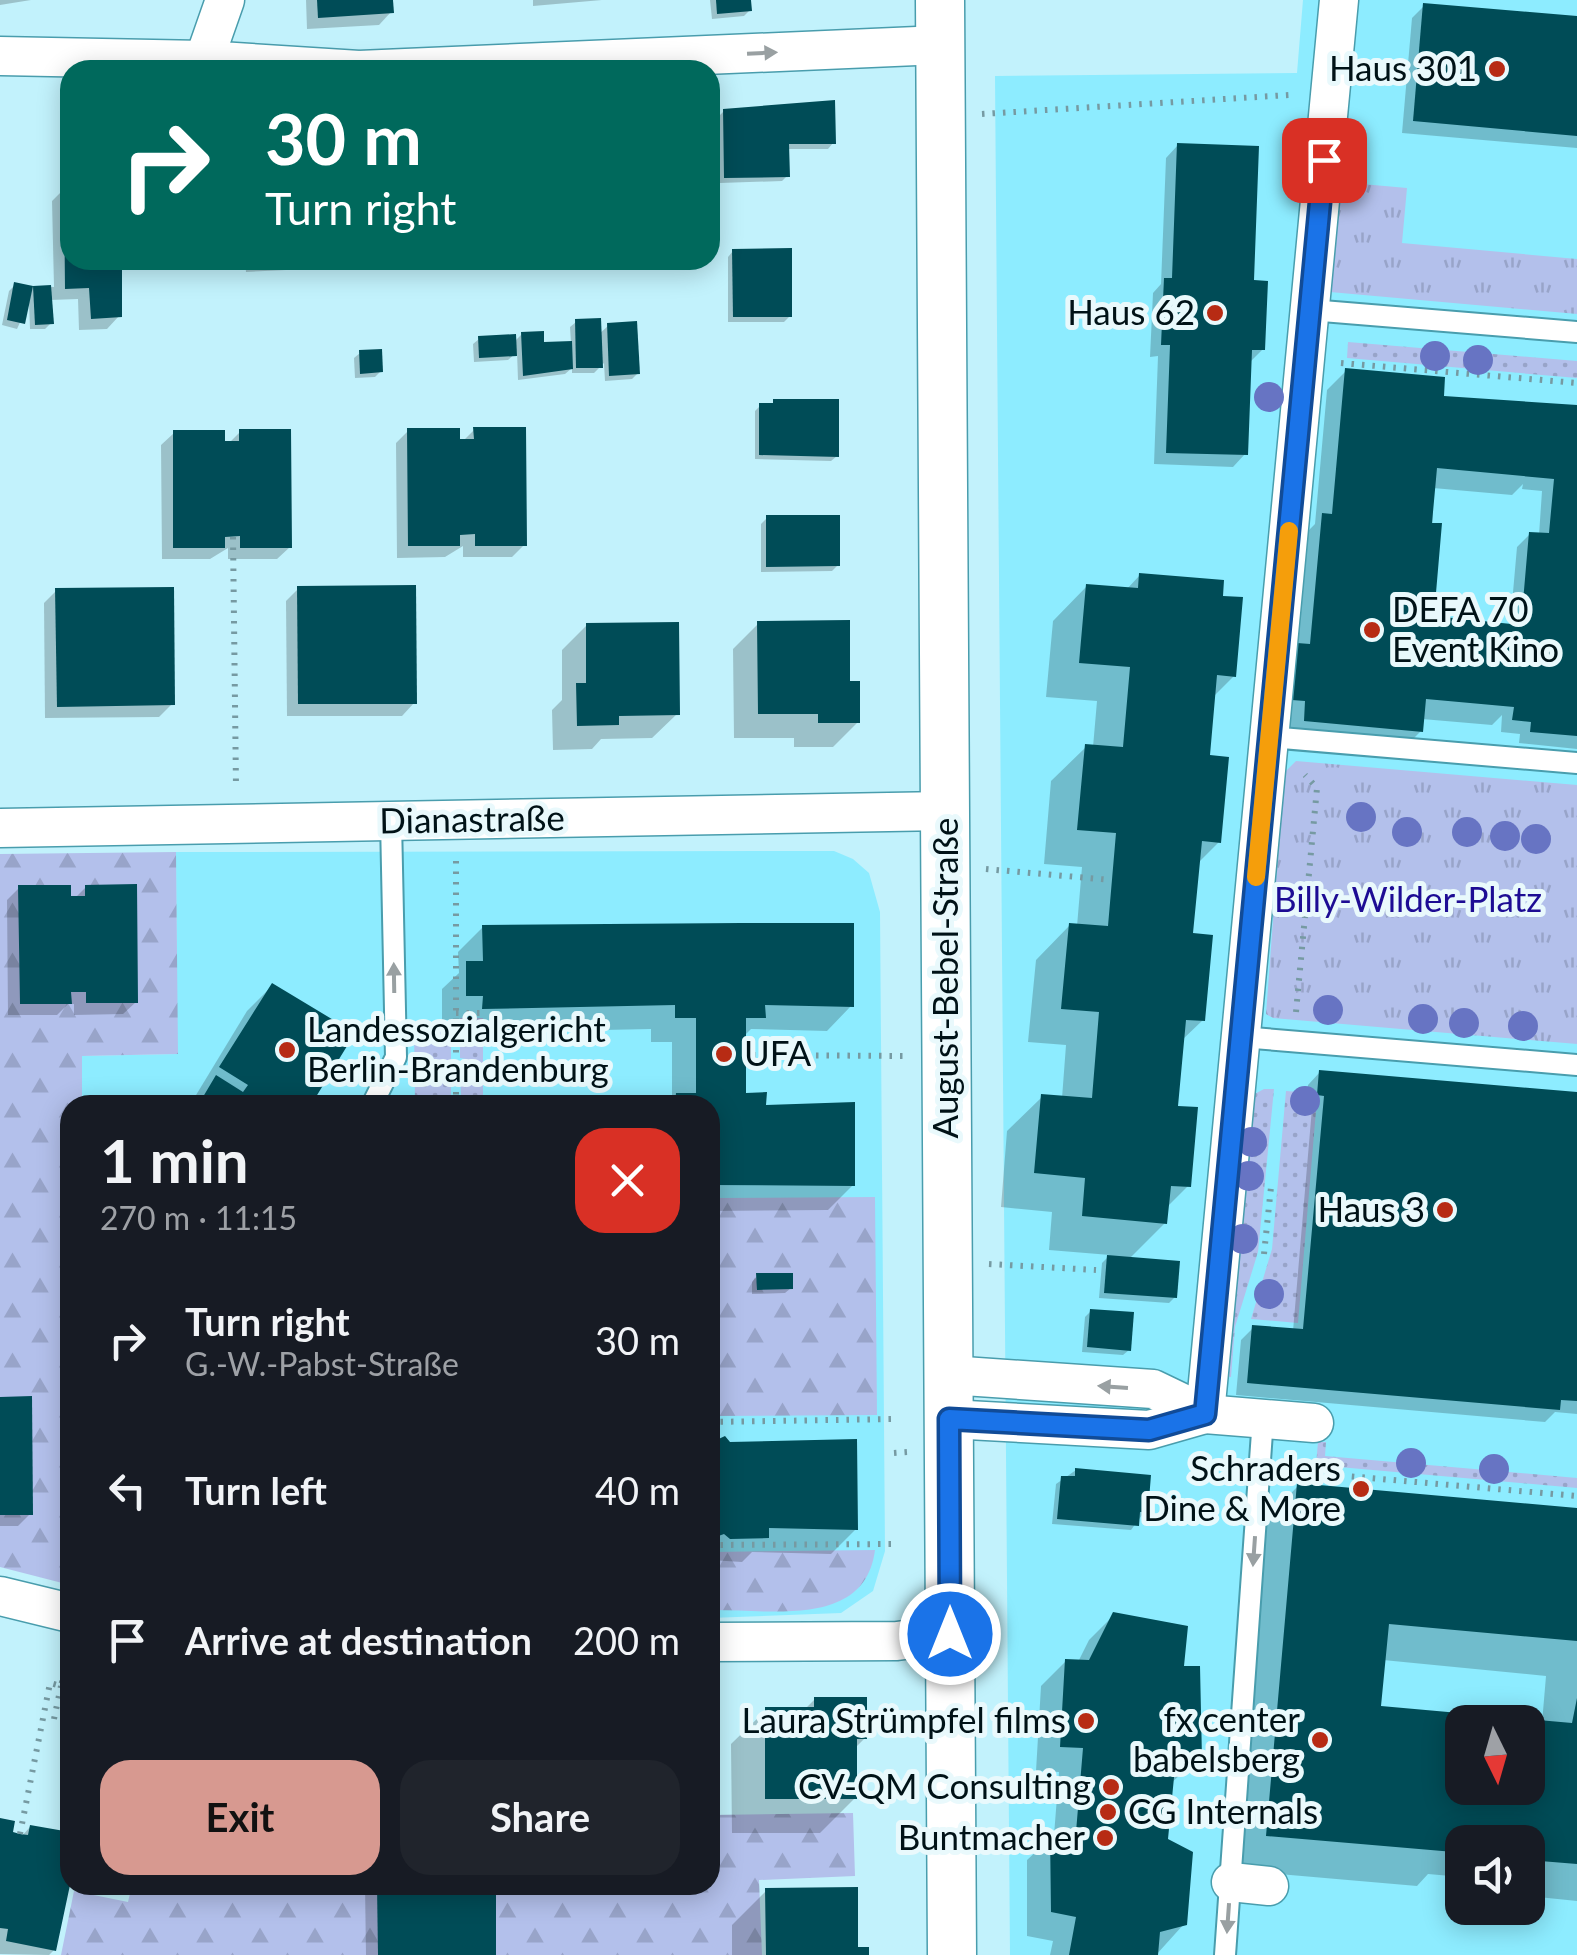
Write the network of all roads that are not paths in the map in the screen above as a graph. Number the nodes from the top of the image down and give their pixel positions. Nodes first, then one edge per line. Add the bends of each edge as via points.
1 (225, 0) edge
2 (1339, 0) edge
3 (940, 23) edge
4 (0, 56) edge
5 (204, 60) joint
6 (493, 60) edge
7 (1310, 310) junction
8 (1577, 332) edge
9 (1269, 737) junction
10 (1577, 762) edge
11 (945, 812) junction
12 (391, 821) junction
13 (0, 828) edge
14 (1241, 1037) junction
15 (1577, 1065) edge
16 (377, 1095) edge
17 (949, 1397) junction
18 (1205, 1414) junction
19 (1263, 1418) junction
20 (1314, 1422) dead end
21 (0, 1596) edge
22 (60, 1610) edge
23 (950, 1634) junction
24 (720, 1642) edge
25 (1231, 1882) junction
26 (1269, 1886) dead end
27 (952, 1955) edge
28 (1225, 1955) edge

1 - 5 street
2 - 7 street
6 -> 3 street
3 - 11 street, August-Bebel-Straße
4 - 5 street
7 - 8 lane
7 - 9 street
9 - 10 lane
9 - 14 street
11 - 12 street, Dianastraße
11 - 17 street, August-Bebel-Straße
12 - 13 street, Dianastraße
16 -> 12 lane via 396,1057
14 - 15 lane
14 - 18 street
17 - 18 street via 1149,1430
17 - 23 street, August-Bebel-Straße
18 - 19 street
19 - 20 street
19 -> 25 lane
21 - 22 street
23 - 24 street via 897,1642
23 - 27 street, August-Bebel-Straße
25 - 26 street
25 -> 28 lane

